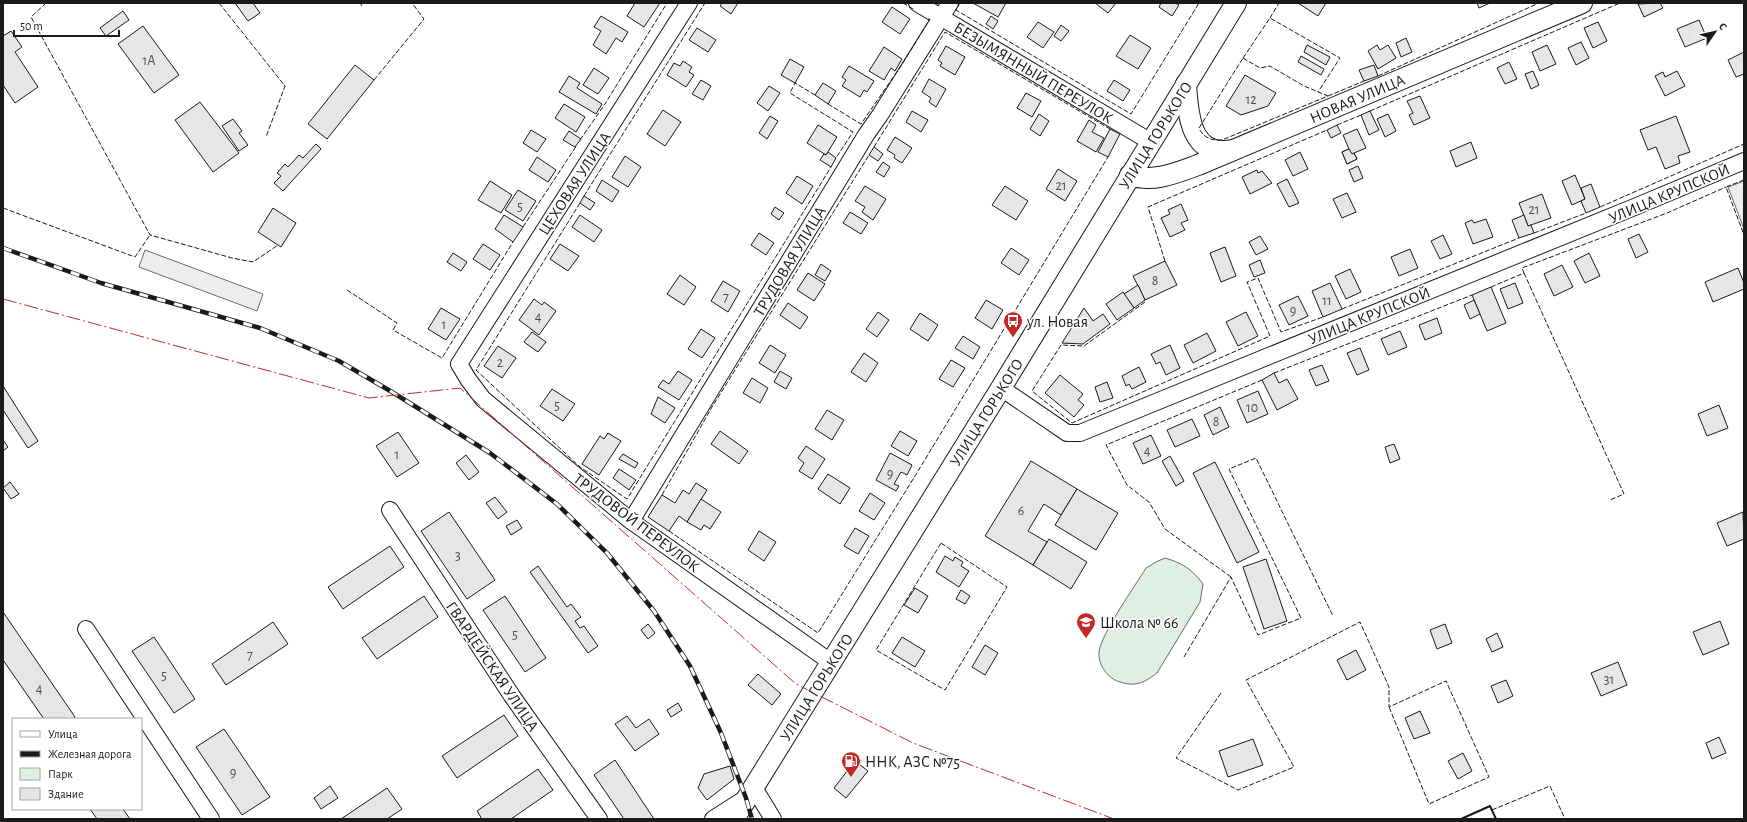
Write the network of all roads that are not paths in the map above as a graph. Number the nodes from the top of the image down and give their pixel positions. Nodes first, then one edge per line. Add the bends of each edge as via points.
1 (689, 3) edge
2 (917, 3) edge
3 (950, 3) edge
4 (1236, 3) edge
5 (1582, 3) edge
6 (942, 18) junction
7 (1186, 84) junction
8 (1151, 142) junction
9 (1238, 149) junction
10 (1744, 161) edge
11 (1130, 175) junction
12 (459, 364) joint
13 (1001, 388) junction
14 (390, 510) dead end
15 (631, 521) junction
16 (86, 629) dead end
17 (832, 663) junction
18 (750, 792) junction
19 (211, 819) edge
20 (599, 819) edge
21 (713, 819) edge
22 (734, 819) edge
23 (773, 819) edge

1 - 12 street, ЦЕХОВАЯ УЛИЦА
2 - 6 street, БЕЗЫМЯННЫЙ ПЕРЕУЛОК
3 - 6 street, ТРУДОВАЯ УЛИЦА
4 - 7 main road, УЛИЦА ГОРЬКОГО
5 - 9 main road, НОВАЯ УЛИЦА
6 - 8 street, БЕЗЫМЯННЫЙ ПЕРЕУЛОК
6 - 15 street, ТРУДОВАЯ УЛИЦА via 866,135
7 - 8 main road, УЛИЦА ГОРЬКОГО
7 - 9 main road via 1190,119 1198,140 1221,152
8 - 11 main road, УЛИЦА ГОРЬКОГО
9 - 11 main road, НОВАЯ УЛИЦА via 1174,174 1146,180
10 - 13 street, УЛИЦА КРУПСКОЙ via 1080,433 1067,433
11 - 13 main road, УЛИЦА ГОРЬКОГО
12 - 15 street, ТРУДОВОЙ ПЕРЕУЛОК via 483,399
13 - 17 main road, УЛИЦА ГОРЬКОГО
14 - 20 street, ГВАРДЕЙСКАЯ УЛИЦА via 512,696
15 - 17 street, ТРУДОВОЙ ПЕРЕУЛОК
16 - 19 street
17 - 18 main road, УЛИЦА ГОРЬКОГО
18 - 21 street
18 - 22 main road, УЛИЦА ГОРЬКОГО
18 - 23 street

